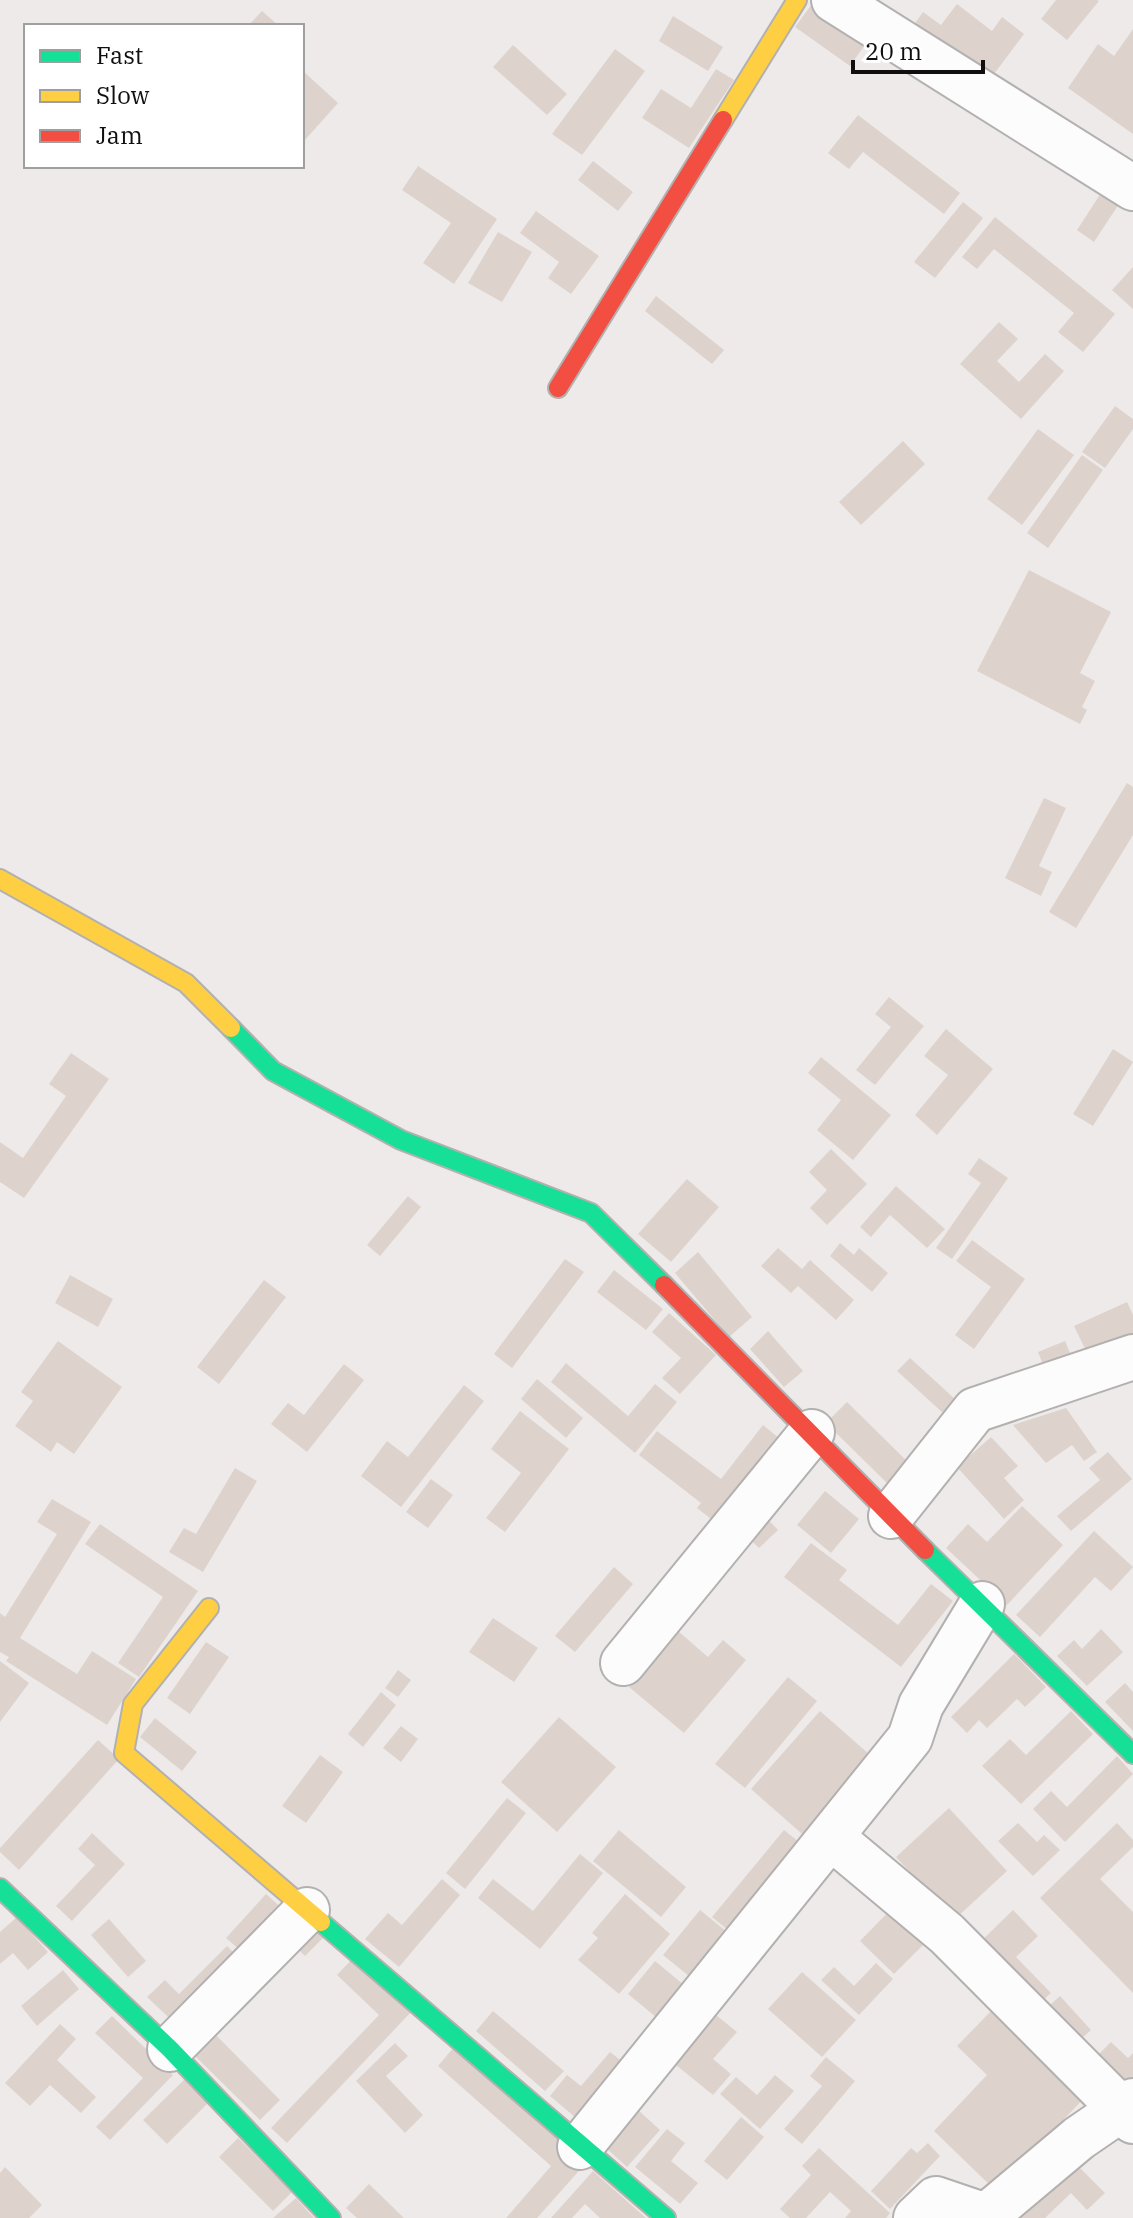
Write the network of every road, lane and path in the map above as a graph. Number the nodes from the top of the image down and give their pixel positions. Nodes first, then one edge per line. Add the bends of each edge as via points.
1 (797, 0) edge
2 (834, 0) edge
3 (879, 12) edge
4 (1133, 188) edge
5 (558, 388) dead end
6 (0, 879) edge
7 (1133, 1357) edge
8 (812, 1432) junction
9 (891, 1516) junction
10 (982, 1604) junction
11 (209, 1608) dead end
12 (623, 1663) dead end
13 (1133, 1754) edge
14 (831, 1837) junction
15 (0, 1888) edge
16 (307, 1910) junction
17 (170, 2049) junction
18 (1130, 2111) edge
19 (580, 2147) junction
20 (331, 2218) edge
21 (666, 2218) edge
22 (916, 2218) edge

1 - 5 street
2 - 3 street
3 - 4 street
6 - 8 street via 186,983 273,1071 401,1140 591,1213
7 - 9 street via 975,1410
8 - 9 street
8 - 12 street
9 - 10 street
10 - 13 street
10 - 14 street via 921,1705 910,1738
11 - 16 street via 133,1704 124,1753
14 - 18 street via 947,1934
14 - 19 street
15 - 17 street
16 - 17 street
16 - 19 street
17 - 20 street
18 - 22 street via 1079,2138 986,2216 936,2199
19 - 21 street

